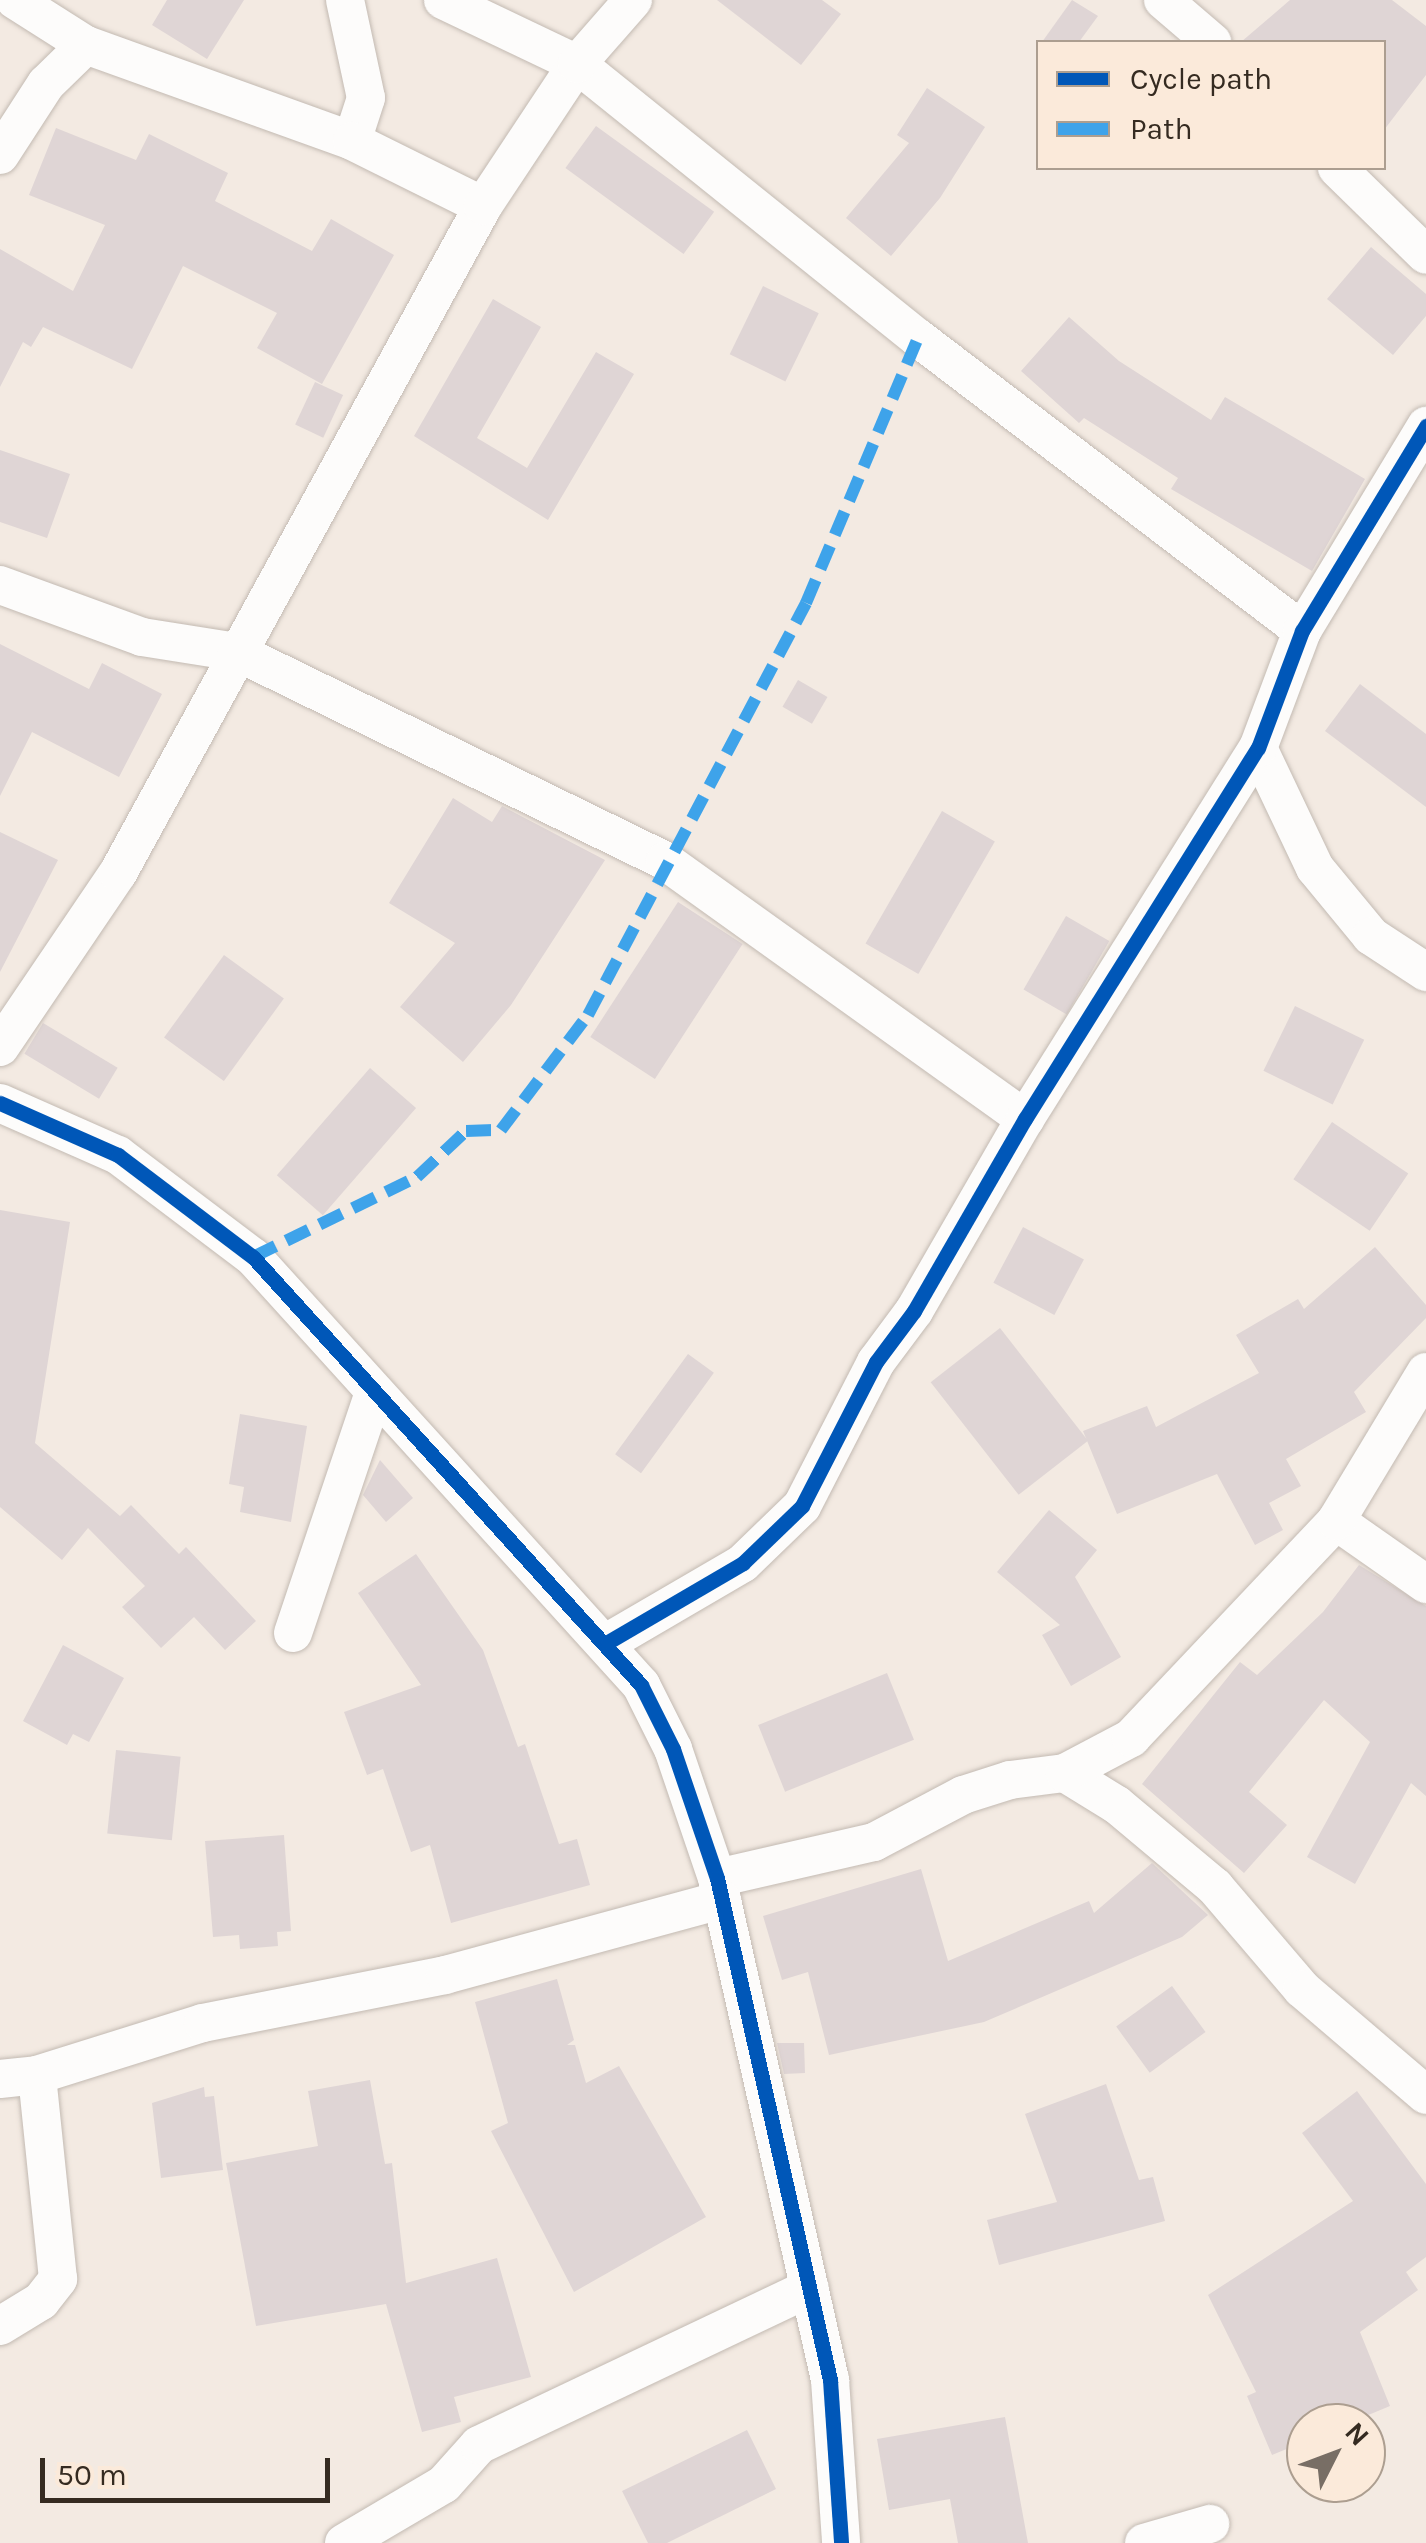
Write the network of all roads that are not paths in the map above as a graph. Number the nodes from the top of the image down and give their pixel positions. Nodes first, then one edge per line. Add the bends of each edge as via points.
1 (16, 0) edge
2 (345, 0) edge
3 (443, 0) edge
4 (633, 0) edge
5 (1164, 0) edge
6 (1210, 40) edge
7 (86, 46) junction
8 (577, 64) junction
9 (352, 141) junction
10 (0, 155) edge
11 (1339, 170) edge
12 (483, 206) junction
13 (1426, 255) edge
14 (1426, 426) edge
15 (0, 586) edge
16 (1302, 631) junction
17 (238, 652) junction
18 (1258, 748) junction
19 (1426, 972) edge
20 (0, 1047) edge
21 (3, 1114) edge
22 (1025, 1119) junction
23 (1426, 1372) edge
24 (374, 1393) junction
25 (1336, 1521) junction
26 (1426, 1584) edge
27 (293, 1633) dead end
28 (608, 1642) junction
29 (1066, 1773) junction
30 (719, 1889) junction
31 (18, 2077) edge
32 (1426, 2095) edge
33 (810, 2288) junction
34 (0, 2326) edge
35 (1210, 2524) dead end
36 (344, 2543) edge
37 (841, 2543) edge
38 (1144, 2543) edge

1 - 7 street
2 - 9 street via 366,98
3 - 8 street
4 - 8 street
5 - 6 street
7 - 9 street
7 - 10 street via 46,84
8 - 12 street
8 - 16 street via 918,338
9 - 12 street
11 - 13 street
12 - 17 street
14 - 16 street
15 - 17 street via 142,637
16 - 18 street
17 - 20 street via 118,873
17 - 22 street via 664,861
18 - 19 street via 1315,868 1371,936
18 - 22 street
21 - 24 street via 118,1155 254,1257
22 - 28 street via 914,1311 876,1362 802,1506 742,1564
23 - 25 street
24 - 27 street
24 - 28 street
25 - 26 street
25 - 29 street via 1131,1738
28 - 30 street via 641,1685 673,1749
29 - 30 street via 963,1795 874,1842
29 - 32 street via 1215,1887 1302,1989
30 - 31 street via 444,1975 203,2023
30 - 33 street
31 - 34 street via 58,2279 41,2301
33 - 36 street via 479,2445 444,2484
33 - 37 street via 830,2380
35 - 38 street

